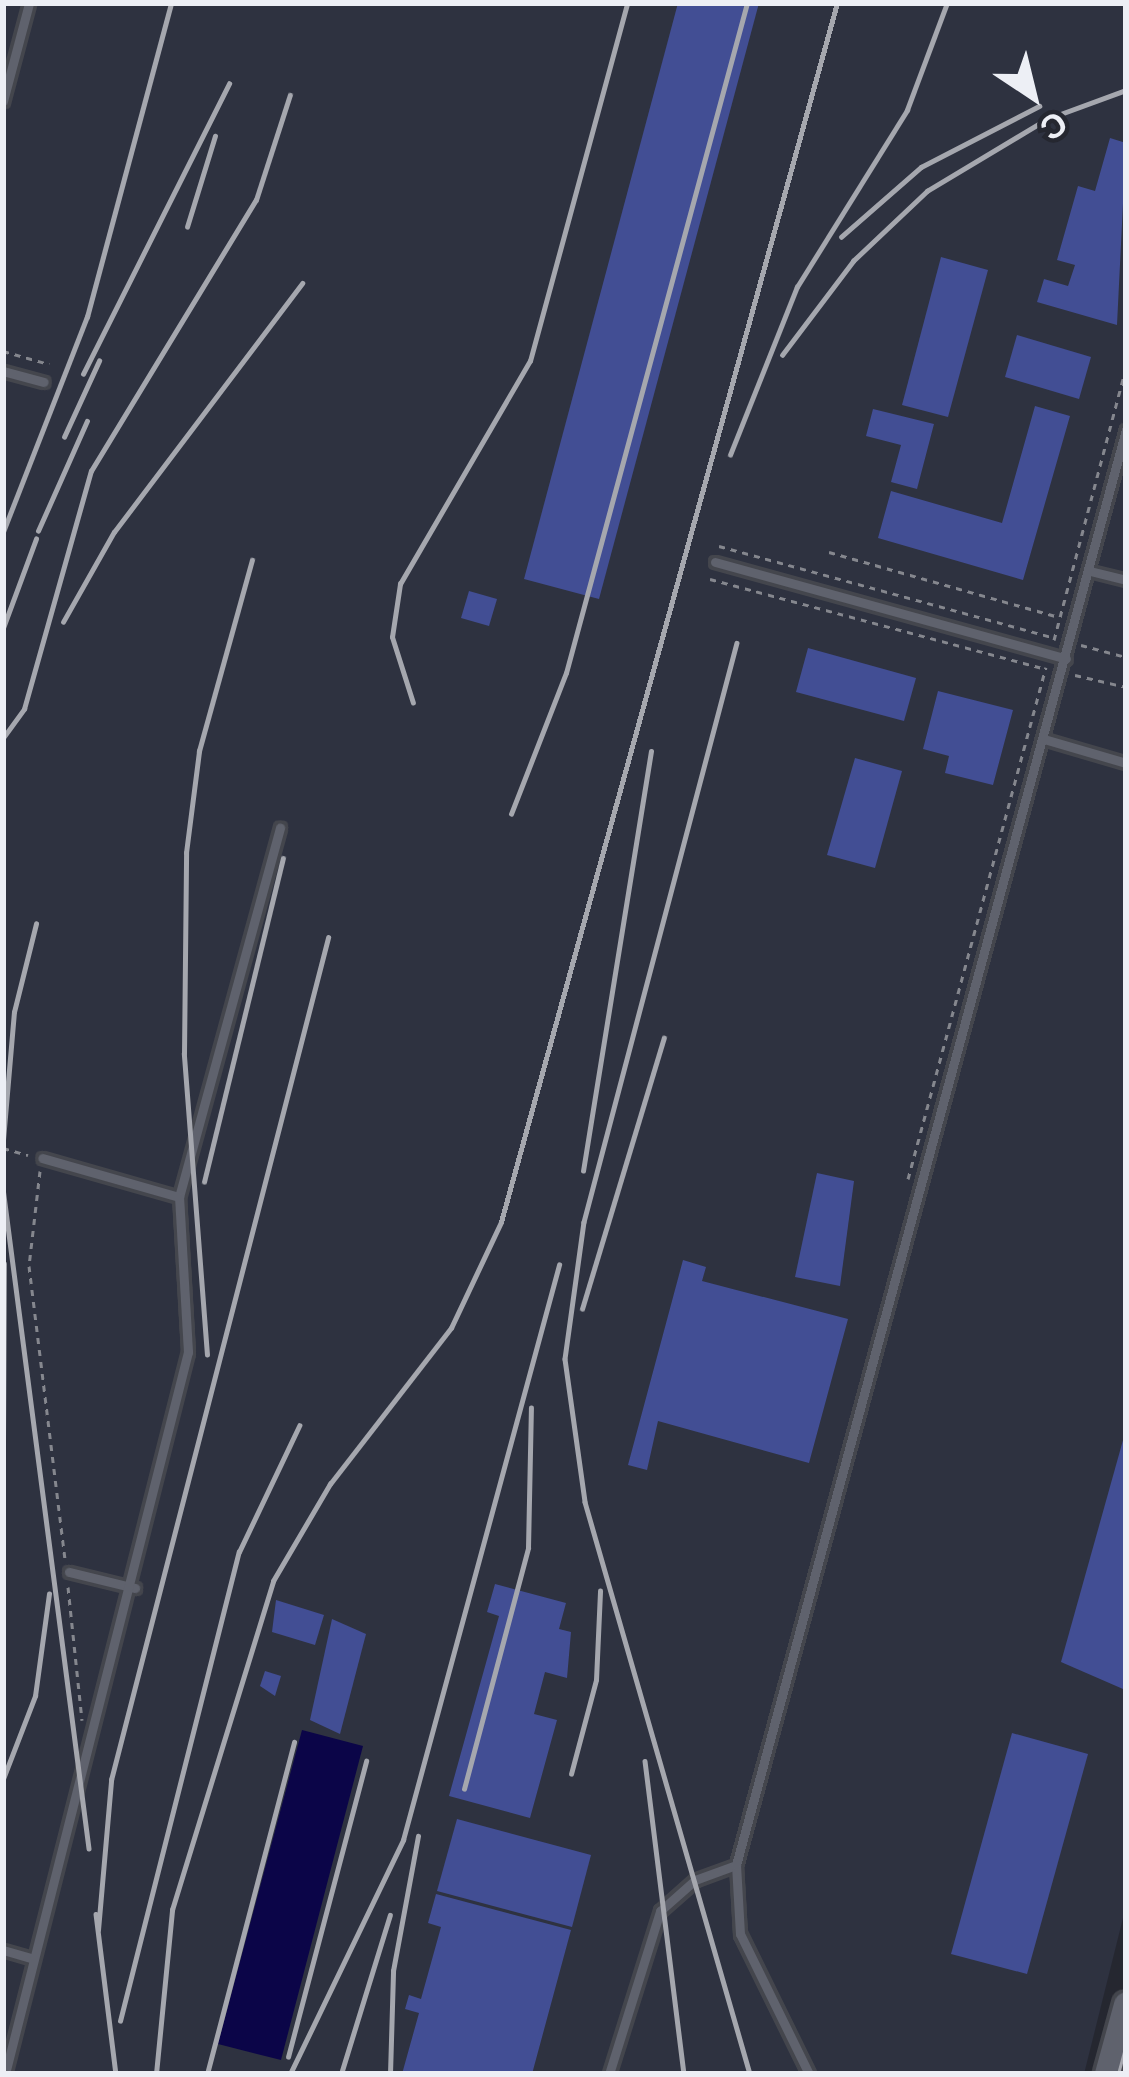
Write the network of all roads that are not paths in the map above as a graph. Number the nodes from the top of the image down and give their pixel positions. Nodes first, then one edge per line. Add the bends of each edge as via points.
1 (29, 3) edge
2 (7, 72) edge
3 (3, 101) edge
4 (3, 371) edge
5 (44, 382) dead end
6 (1126, 430) edge
7 (715, 562) dead end
8 (1090, 572) junction
9 (1126, 580) edge
10 (1066, 658) junction
11 (1044, 739) junction
12 (1126, 763) edge
13 (280, 827) dead end
14 (42, 1158) road end
15 (179, 1197) junction
16 (69, 1572) road end
17 (135, 1588) junction
18 (736, 1865) junction
19 (3, 1950) edge
20 (34, 1959) junction
21 (1126, 2005) edge
22 (4, 2074) edge
23 (609, 2074) edge
24 (808, 2074) edge
25 (1107, 2074) edge

1 - 2 lane
2 - 3 lane
4 - 5 lane
6 - 8 lane
7 - 10 lane
8 - 9 lane
8 - 10 lane
10 - 11 lane
11 - 12 lane
11 - 18 lane
13 - 15 lane
14 - 15 lane
15 - 17 lane via 188,1370
16 - 17 lane
17 - 20 lane
18 - 23 lane via 695,1880 660,1911
18 - 24 lane via 740,1934
19 - 20 lane
20 - 22 lane
21 - 25 main road

